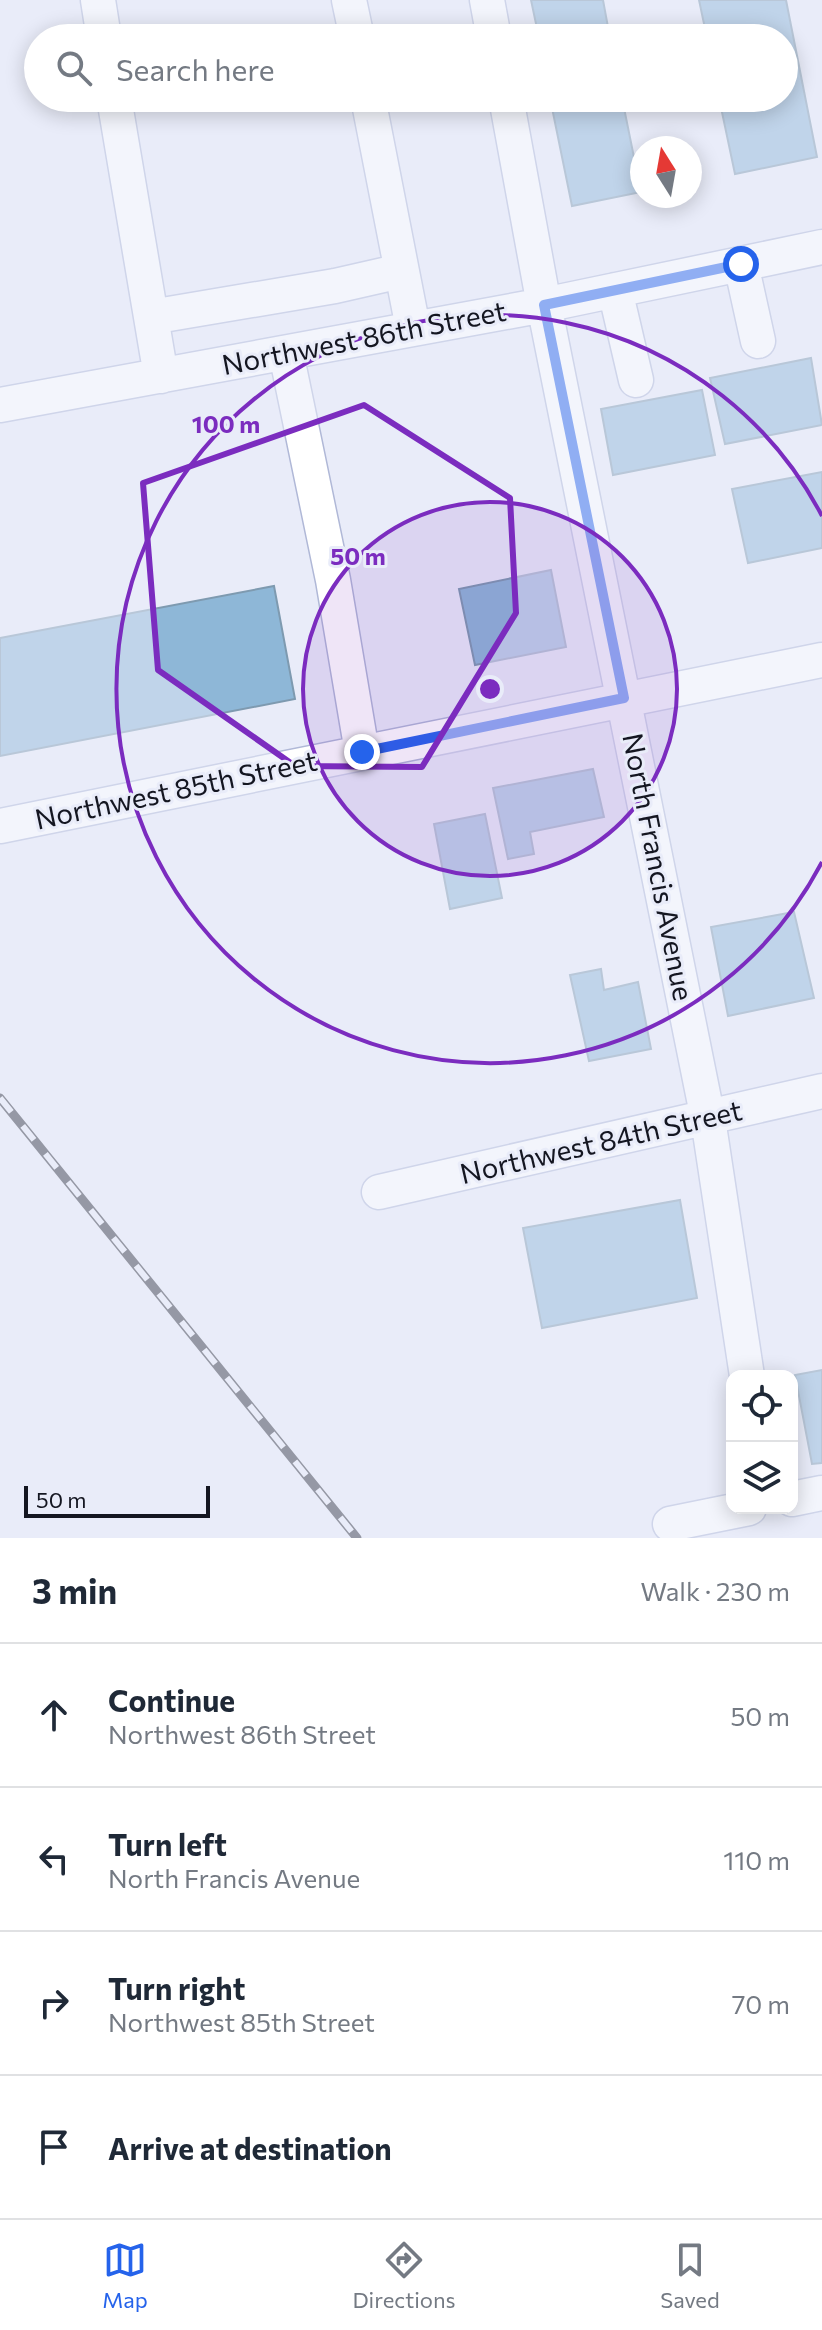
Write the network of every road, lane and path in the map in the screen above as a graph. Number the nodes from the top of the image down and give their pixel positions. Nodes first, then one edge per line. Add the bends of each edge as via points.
1 (98, 0) edge
2 (349, 0) edge
3 (487, 0) edge
4 (102, 24) edge
5 (354, 24) edge
6 (491, 24) edge
7 (116, 112) edge
8 (371, 112) edge
9 (509, 112) edge
10 (822, 247) edge
11 (741, 264) junction
12 (401, 271) junction
13 (615, 290) junction
14 (544, 305) junction
15 (151, 317) junction
16 (413, 328) junction
17 (758, 341) dead end
18 (286, 353) junction
19 (161, 376) junction
20 (636, 380) dead end
21 (0, 405) edge
22 (822, 660) edge
23 (624, 698) junction
24 (362, 752) junction
25 (0, 826) edge
26 (822, 1091) edge
27 (708, 1119) junction
28 (379, 1192) dead end
29 (746, 1370) edge
30 (822, 1493) edge
31 (798, 1498) edge
32 (726, 1513) edge
33 (670, 1524) dead end

1 - 4 street
2 - 5 street
3 - 6 street
7 - 15 street
8 - 12 street
9 - 14 street, North Francis Avenue
10 - 11 street, Northwest 86th Street
11 - 13 street, Northwest 86th Street
11 - 17 street
12 - 15 street
12 - 16 street
13 - 14 street, Northwest 86th Street
13 - 20 street
14 - 16 street, Northwest 86th Street
14 - 23 street, North Francis Avenue
15 - 19 street
16 - 18 street, Northwest 86th Street
18 - 19 street, Northwest 86th Street
18 - 24 street
19 - 21 street, Northwest 86th Street
22 - 23 street, Northwest 85th Street
23 - 24 street, Northwest 85th Street
23 - 27 street, North Francis Avenue
24 - 25 street, Northwest 85th Street
26 - 27 street, Northwest 84th Street
27 - 28 street, Northwest 84th Street
27 - 29 street, North Francis Avenue
30 - 31 street
32 - 33 street

